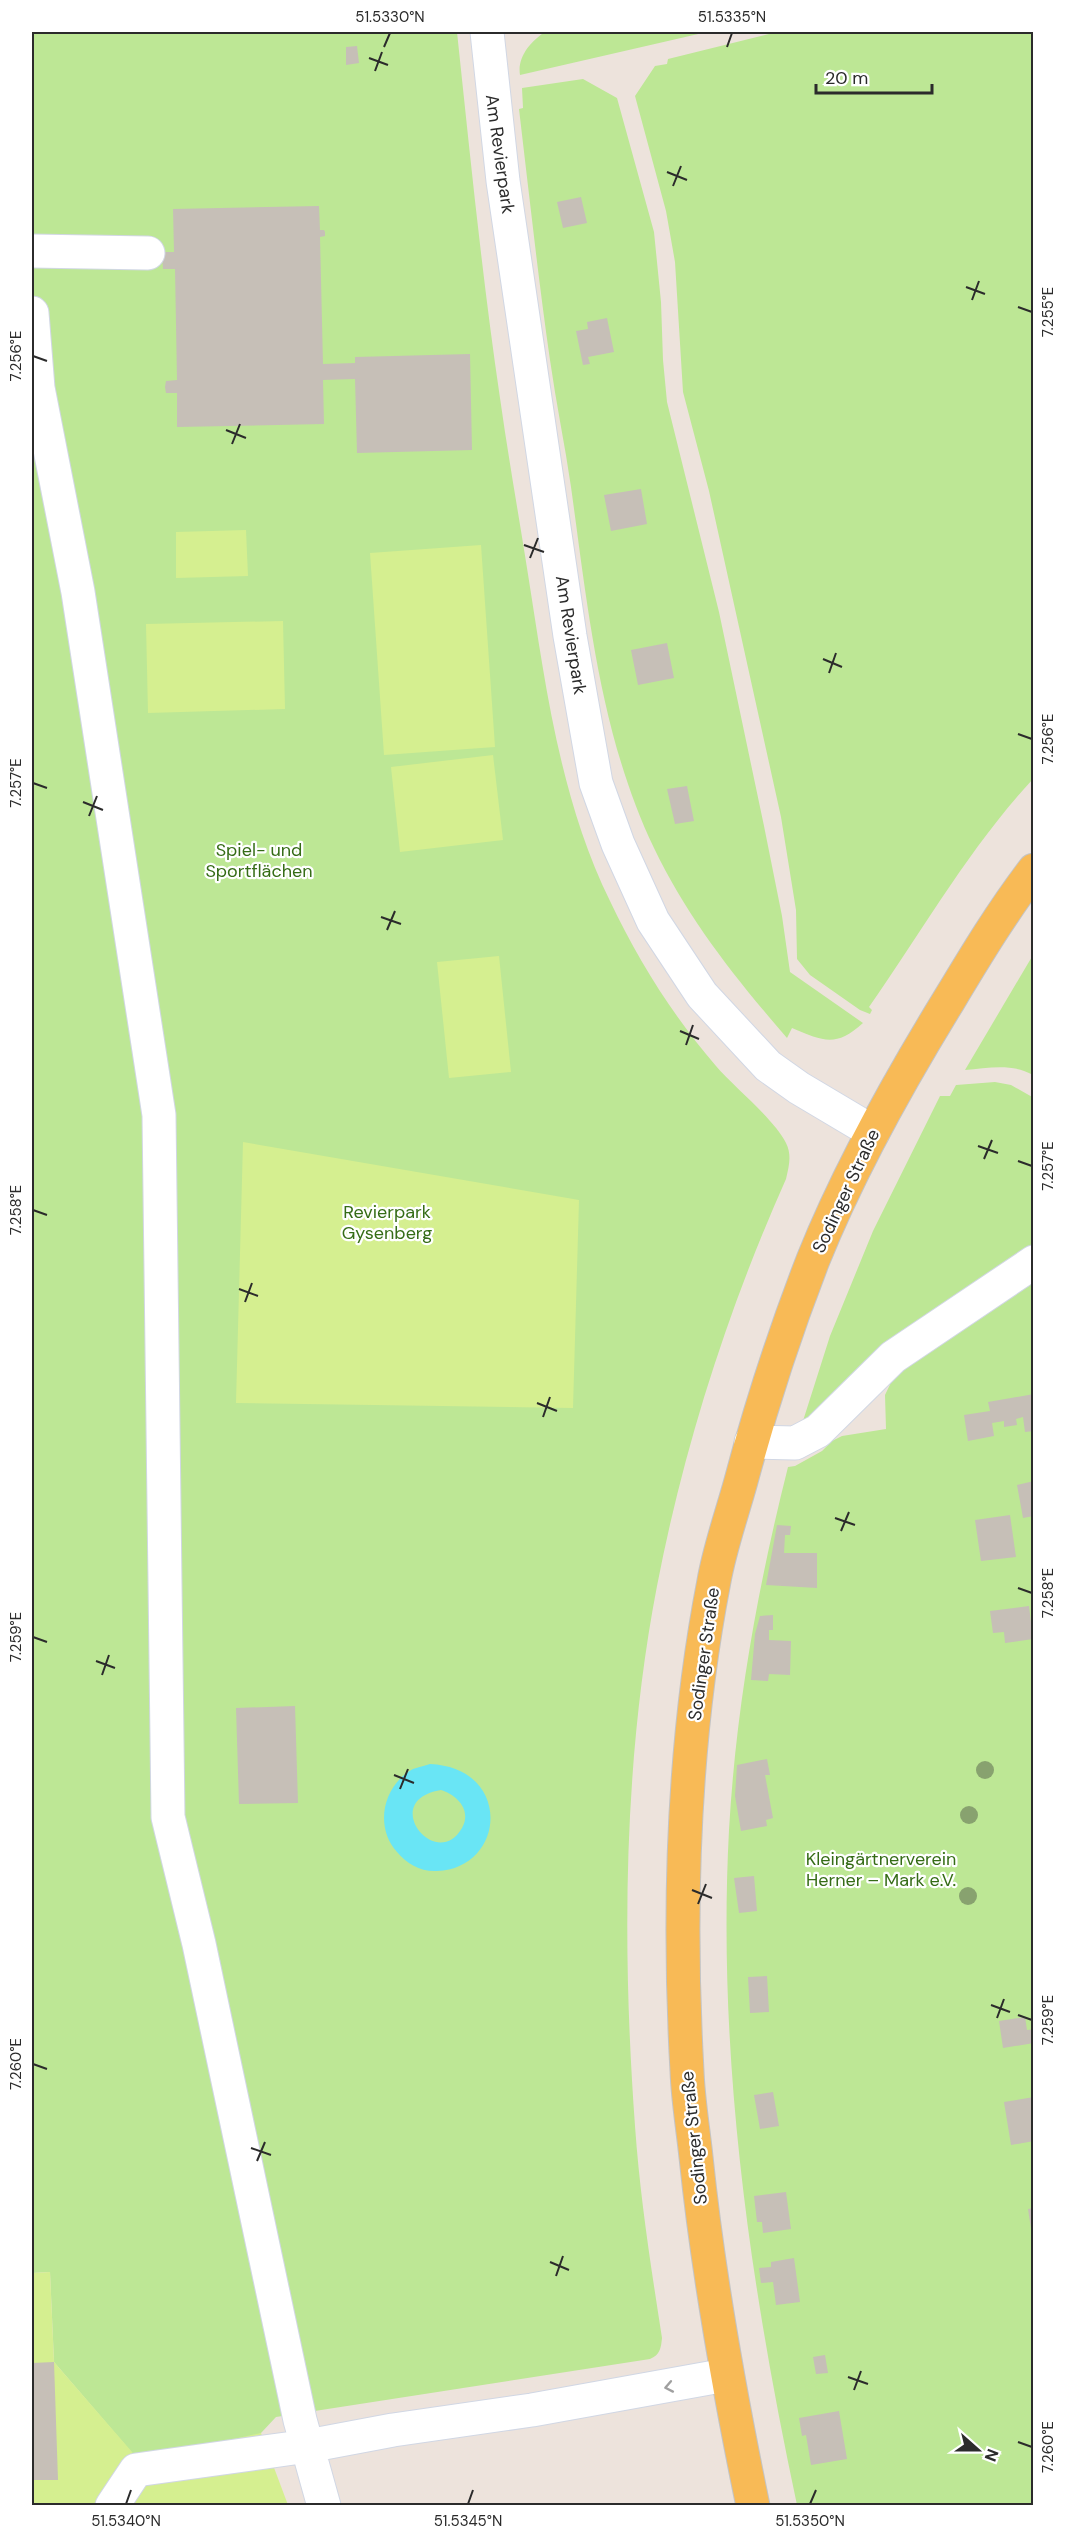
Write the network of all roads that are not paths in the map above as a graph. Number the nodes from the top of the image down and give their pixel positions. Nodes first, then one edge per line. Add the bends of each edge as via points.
1 (487, 32) edge
2 (32, 251) edge
3 (148, 253) dead end
4 (32, 313) edge
5 (1034, 870) edge
6 (873, 1132) junction
7 (1034, 1262) edge
8 (751, 1442) junction
9 (726, 2375) junction
10 (308, 2446) junction
11 (112, 2505) edge
12 (324, 2505) edge
13 (753, 2505) edge

1 - 6 street, Am Revierpark via 503,181 570,636 596,783 653,921 702,995 768,1066
2 - 3 street
4 - 10 street via 38,388 78,592 159,1115 168,1817
5 - 6 main road, Sodinger Straße via 1001,913
6 - 8 main road, Sodinger Straße via 814,1259
7 - 8 street via 893,1357 818,1431 795,1443
8 - 9 main road, Sodinger Straße via 714,1579 696,1695 683,1899 687,2073 701,2208
9 -> 10 street
9 - 13 main road, Sodinger Straße
10 - 11 street via 136,2470
10 - 12 street

